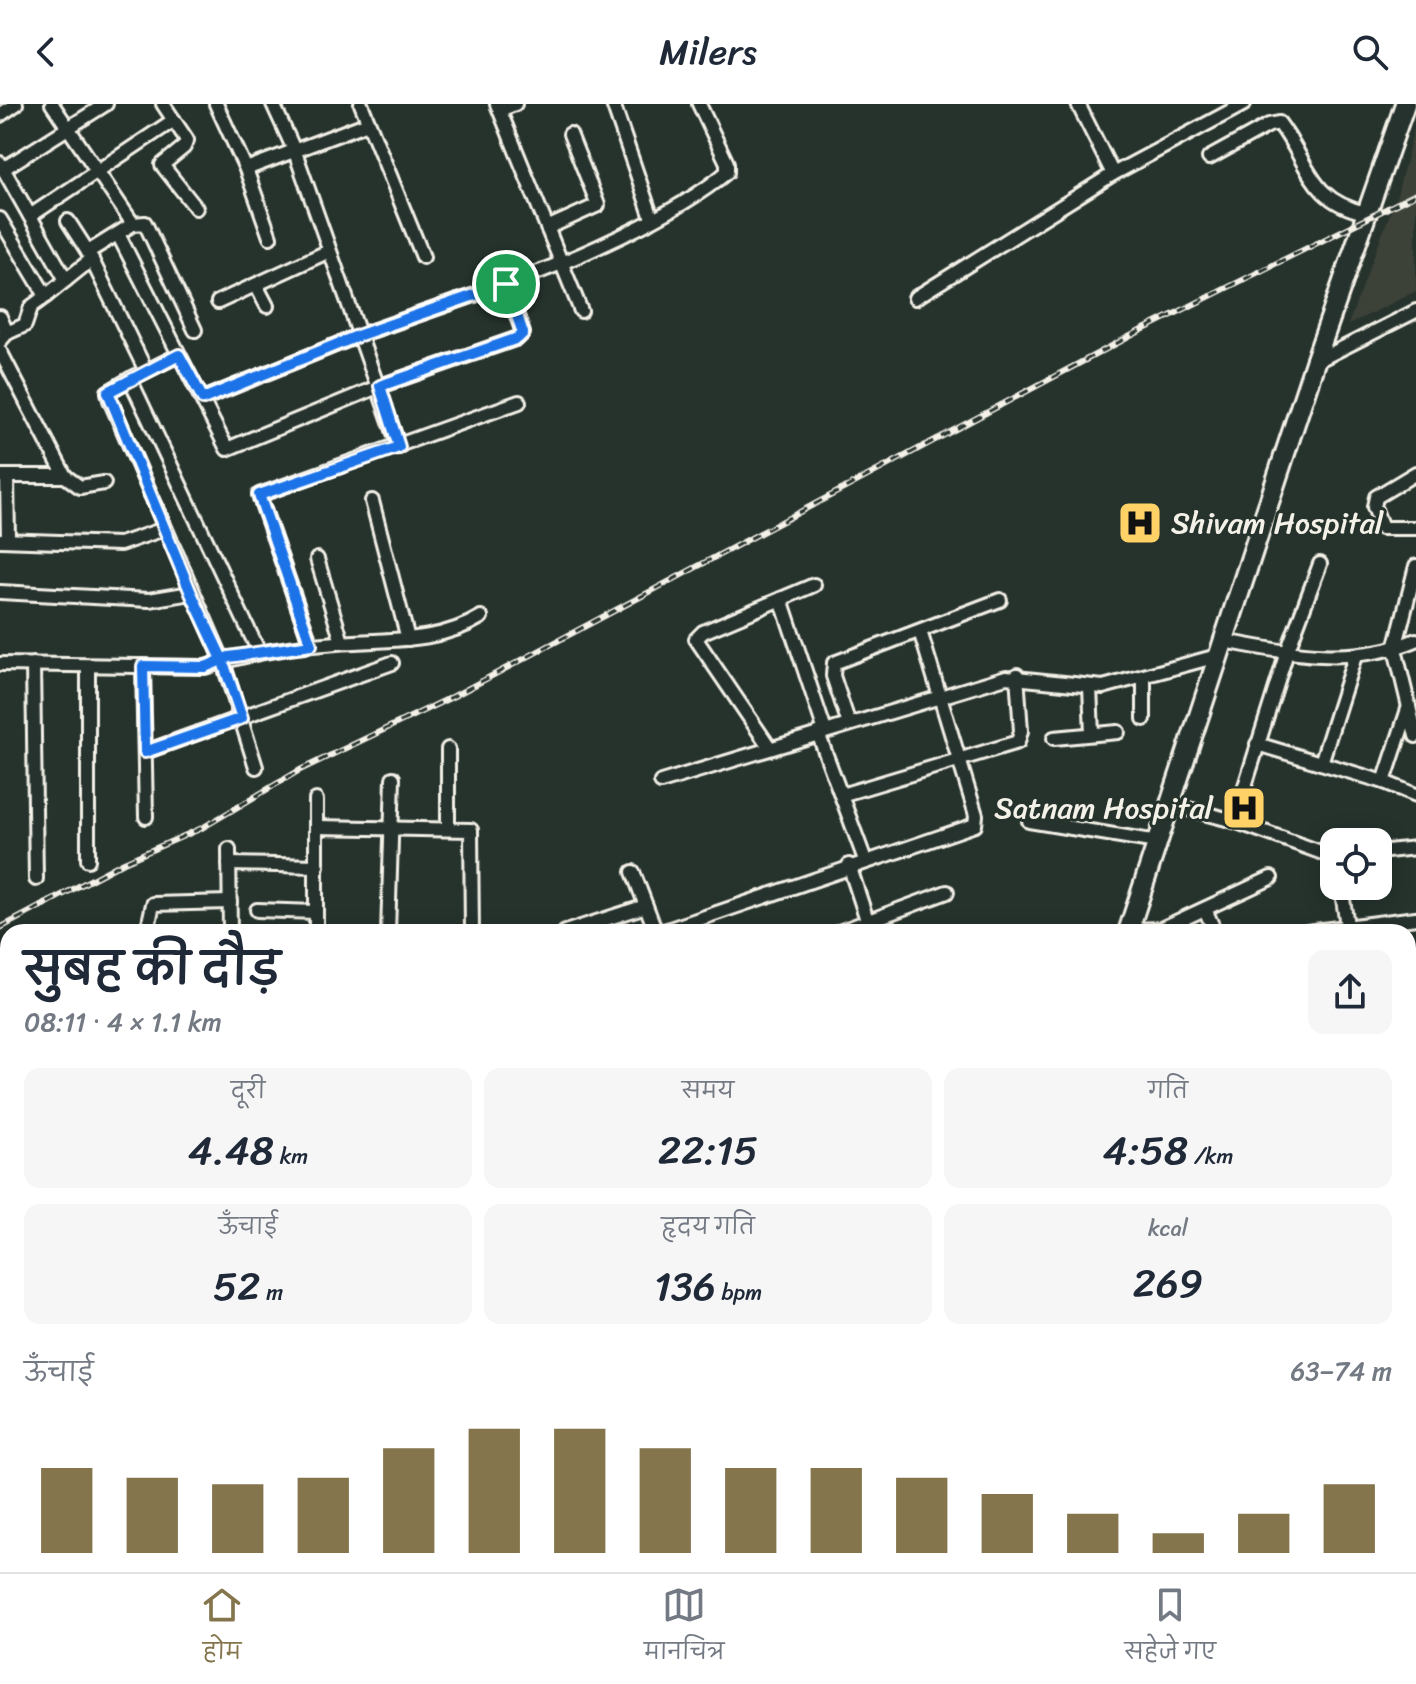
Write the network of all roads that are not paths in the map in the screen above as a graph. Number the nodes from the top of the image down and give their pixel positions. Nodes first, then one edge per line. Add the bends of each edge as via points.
1 (16, 104) edge
2 (52, 104) edge
3 (106, 104) edge
4 (163, 104) edge
5 (216, 104) edge
6 (273, 104) edge
7 (361, 104) edge
8 (515, 104) edge
9 (613, 104) edge
10 (699, 104) edge
11 (1078, 104) edge
12 (1244, 104) edge
13 (1405, 104) edge
14 (499, 107) edge
15 (0, 115) edge
16 (174, 120) junction
17 (368, 123) junction
18 (69, 128) junction
19 (570, 134) dead end
20 (295, 152) junction
21 (1209, 158) dead end
22 (2, 166) edge
23 (97, 169) junction
24 (246, 169) junction
25 (1113, 174) junction
26 (196, 208) dead end
27 (1366, 213) junction
28 (30, 216) junction
29 (652, 218) junction
30 (0, 219) edge
31 (68, 221) dead end
32 (133, 224) junction
33 (547, 228) junction
34 (118, 234) junction
35 (270, 237) dead end
36 (327, 252) junction
37 (90, 256) junction
38 (423, 257) dead end
39 (561, 265) junction
40 (66, 280) junction
41 (506, 284) junction
42 (256, 285) junction
43 (46, 296) junction
44 (915, 298) dead end
45 (218, 302) dead end
46 (267, 306) dead end
47 (581, 311) dead end
48 (1416, 311) edge
49 (0, 317) edge
50 (195, 330) dead end
51 (360, 335) junction
52 (4, 337) edge
53 (0, 351) edge
54 (179, 355) junction
55 (1315, 362) junction
56 (146, 371) junction
57 (130, 379) junction
58 (380, 386) junction
59 (203, 399) junction
60 (519, 402) dead end
61 (399, 447) junction
62 (1416, 473) edge
63 (4, 476) edge
64 (65, 476) junction
65 (104, 483) dead end
66 (372, 501) dead end
67 (1416, 528) edge
68 (164, 529) junction
69 (4, 539) edge
70 (317, 559) dead end
71 (1320, 564) dead end
72 (1416, 566) edge
73 (814, 585) dead end
74 (0, 592) edge
75 (191, 593) junction
76 (781, 599) junction
77 (1000, 600) dead end
78 (481, 617) dead end
79 (920, 631) junction
80 (408, 639) junction
81 (1416, 640) edge
82 (342, 642) junction
83 (311, 645) junction
84 (1223, 648) junction
85 (1395, 649) junction
86 (259, 652) junction
87 (1287, 652) junction
88 (1355, 656) junction
89 (222, 659) junction
90 (392, 663) dead end
91 (0, 664) edge
92 (33, 664) junction
93 (88, 666) junction
94 (143, 666) junction
95 (1017, 675) junction
96 (1144, 676) junction
97 (1090, 687) junction
98 (938, 697) junction
99 (1412, 706) edge
100 (242, 718) junction
101 (1144, 719) dead end
102 (849, 724) junction
103 (822, 732) junction
104 (1118, 732) dead end
105 (1092, 734) junction
106 (1416, 736) edge
107 (1054, 738) dead end
108 (1257, 744) junction
109 (770, 748) junction
110 (448, 749) dead end
111 (145, 752) junction
112 (959, 762) junction
113 (1321, 763) junction
114 (256, 767) dead end
115 (393, 778) dead end
116 (661, 782) dead end
117 (1384, 782) junction
118 (841, 795) junction
119 (1416, 795) edge
120 (316, 800) dead end
121 (1173, 805) junction
122 (146, 817) dead end
123 (1029, 821) dead end
124 (1234, 821) junction
125 (317, 827) junction
126 (391, 828) junction
127 (448, 828) junction
128 (1157, 842) junction
129 (1416, 848) edge
130 (229, 849) dead end
131 (1392, 851) edge
132 (1320, 852) edge
133 (88, 860) dead end
134 (865, 860) junction
135 (229, 864) junction
136 (849, 865) junction
137 (317, 866) junction
138 (633, 872) dead end
139 (1271, 878) dead end
140 (36, 879) dead end
141 (947, 892) dead end
142 (1343, 900) edge
143 (230, 902) junction
144 (646, 906) junction
145 (1205, 909) junction
146 (257, 910) dead end
147 (316, 912) junction
148 (1416, 918) edge
149 (149, 924) edge
150 (230, 924) edge
151 (316, 924) edge
152 (388, 924) edge
153 (472, 924) edge
154 (591, 924) edge
155 (654, 924) edge
156 (681, 924) edge
157 (868, 924) edge
158 (874, 924) edge
159 (1131, 924) edge
160 (1171, 924) edge
161 (1212, 924) edge
162 (1345, 924) edge
163 (1378, 924) edge

1 - 15 street
2 - 18 street
3 - 18 street
4 - 16 street
5 - 24 street
6 - 20 street
7 - 17 street
8 - 14 street
9 - 29 street
10 - 29 street via 727,172
11 - 25 street
12 - 25 street
13 - 27 main road
14 - 33 street
16 - 23 street
16 - 26 street via 187,144 162,165
17 - 20 street
17 - 38 street
18 - 22 street
18 - 23 street
19 - 33 street via 598,205
20 - 24 street
20 - 36 street
21 - 27 street via 1279,123 1322,193 1343,208
22 - 28 street
23 - 28 street
23 - 32 street
24 - 35 street
25 - 44 street
27 - 55 main road
28 - 40 street
29 - 39 street
30 - 43 street
31 - 37 street
32 - 34 street
32 - 50 street via 147,227
33 - 39 street
34 - 37 street
34 - 54 street
36 - 42 street
36 - 51 street
37 - 40 street
37 - 56 street
39 - 41 street
39 - 47 street
40 - 43 street
41 - 51 street
41 - 58 street via 522,321 518,338
42 - 45 street
42 - 46 street
43 - 52 street via 28,312 25,325
48 - 55 street
49 - 52 street
51 - 58 street
51 - 59 street
53 - 64 street
54 - 56 street
54 - 59 street
55 - 84 main road
56 - 57 street
57 - 68 street via 108,395
57 - 86 street
58 - 59 street via 230,449 223,445
58 - 61 street
60 - 61 street
61 - 83 street via 259,495
62 - 67 street via 1374,502 1382,528
63 - 64 street
63 - 69 street
64 - 65 street via 80,487
66 - 80 street
68 - 69 street via 120,544
68 - 75 street
70 - 82 street
71 - 87 street
72 - 85 street
73 - 76 street
74 - 75 street via 149,600
75 - 89 street
76 - 103 street
76 - 109 street via 696,639
77 - 79 street
78 - 80 street via 440,635
79 - 98 street
79 - 102 street via 834,663 833,676
80 - 82 street
81 - 85 street
82 - 83 street
83 - 86 street
84 - 87 street
84 - 96 street
84 - 121 main road
85 - 88 street
85 - 99 street
86 - 89 street
87 - 88 street
87 - 108 street
88 - 113 street
89 - 94 street via 205,667
89 - 100 street
90 - 100 street
91 - 92 street
92 - 93 street
92 - 140 street
93 - 94 street
93 - 133 street
94 - 111 street
95 - 97 street
95 - 98 street
95 - 112 street via 1018,742
96 - 97 street
96 - 101 street
97 - 105 street
98 - 102 street
98 - 112 street
99 - 106 street
99 - 117 street
100 - 111 street
100 - 114 street
102 - 103 street
103 - 109 street
103 - 118 street
104 - 105 street
105 - 107 street
108 - 113 street
108 - 124 street
109 - 116 street
110 - 127 street
111 - 122 street
112 - 118 street
112 - 134 street via 975,825
113 - 117 street
115 - 126 street
117 - 119 street
118 - 134 street
120 - 125 street
121 - 124 street
121 - 128 main road
123 - 128 street
124 - 132 street
125 - 126 street
125 - 137 street
126 - 127 street
126 - 152 street
127 - 153 street via 473,833
128 - 159 main road
129 - 131 street
130 - 135 street
134 - 136 street
135 - 137 street
135 - 143 street
136 - 156 street
136 - 157 street
137 - 147 street
138 - 144 street
139 - 145 street
141 - 158 street
142 - 162 street
143 - 149 street via 153,904
143 - 150 street
144 - 154 street
144 - 155 street
145 - 160 street
145 - 161 street
146 - 147 street
147 - 151 street
148 - 163 street

